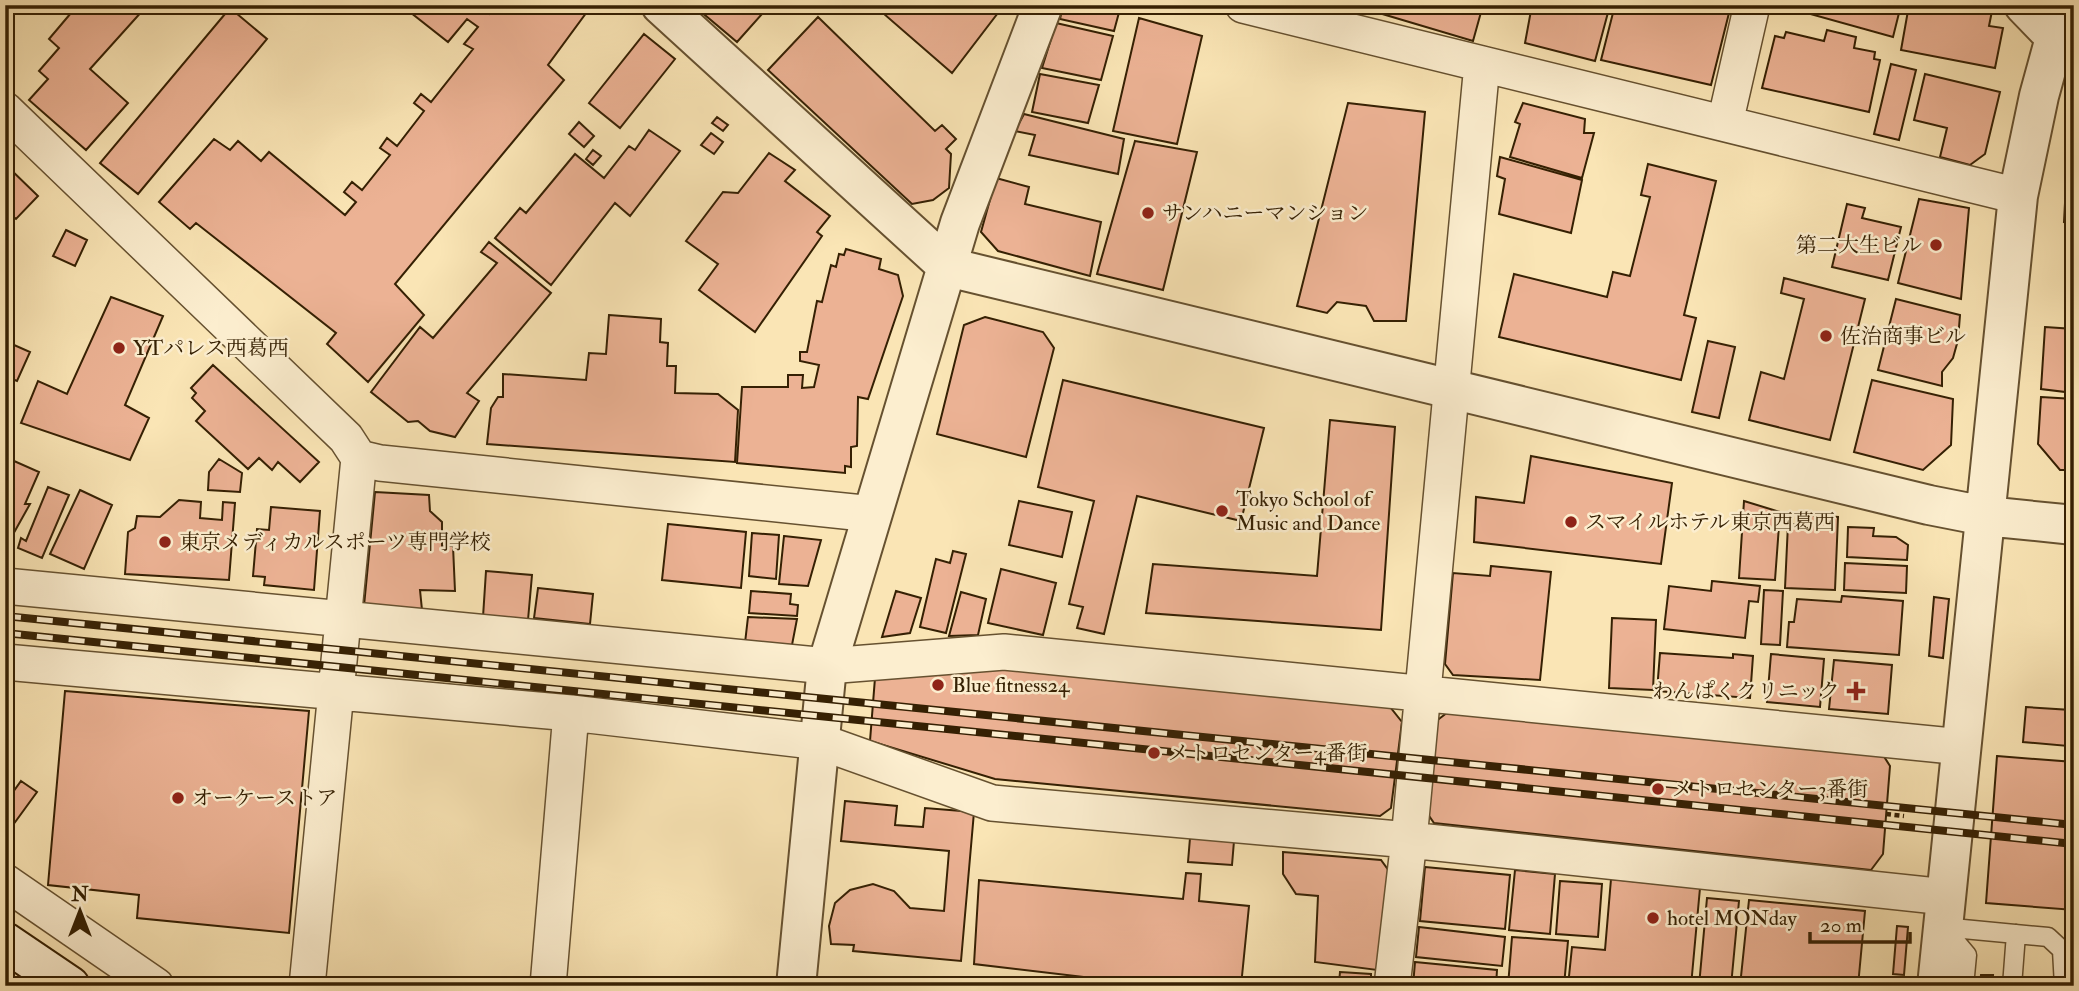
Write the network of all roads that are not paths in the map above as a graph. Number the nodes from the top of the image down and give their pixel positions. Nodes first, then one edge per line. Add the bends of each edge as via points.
1 (661, 5) edge
2 (1042, 5) edge
3 (1243, 5) edge
4 (1752, 5) edge
5 (2024, 5) edge
6 (1345, 17) edge
7 (2064, 32) edge
8 (1482, 64) junction
9 (5, 110) edge
10 (1725, 123) junction
11 (2018, 196) junction
12 (948, 267) junction
13 (1450, 390) junction
14 (359, 458) junction
15 (873, 514) junction
16 (1985, 516) junction
17 (2074, 525) edge
18 (5, 586) edge
19 (343, 620) junction
20 (5, 662) edge
21 (827, 666) junction
22 (336, 690) junction
23 (1423, 693) junction
24 (571, 713) junction
25 (821, 742) junction
26 (1962, 747) junction
27 (1409, 840) junction
28 (5, 882) edge
29 (1944, 912) junction
30 (2016, 934) junction
31 (5, 942) edge
32 (70, 986) edge
33 (156, 986) edge
34 (307, 986) edge
35 (548, 986) edge
36 (796, 986) edge
37 (1392, 986) edge
38 (1937, 986) edge
39 (1964, 986) edge
40 (2012, 986) edge
41 (2064, 986) edge

1 - 12 street
2 - 12 street via 960,223
3 - 6 street
4 - 10 street
5 - 7 street
6 - 8 street
7 - 11 street
8 - 10 street
8 - 13 street
9 - 14 street via 346,438
10 - 11 street
11 - 16 street
12 - 13 street
12 - 15 street
13 - 16 street
13 - 23 street
14 - 15 street
14 - 19 street
15 - 21 street
16 - 17 street
16 - 26 street
18 - 19 street
19 - 21 street
19 - 22 street
20 - 22 street
21 - 23 street via 1004,652
21 - 25 street
22 - 24 street
22 - 34 street
23 - 26 street
23 - 27 street
24 - 25 street
24 - 35 street
25 - 27 street via 992,803
25 - 36 street
26 - 29 street
27 - 29 street
27 - 37 street
28 - 33 street
29 - 30 lane
29 - 38 street
29 - 39 lane via 1967,955
30 - 40 lane
30 - 41 lane via 2056,942 2065,962
31 - 32 street

